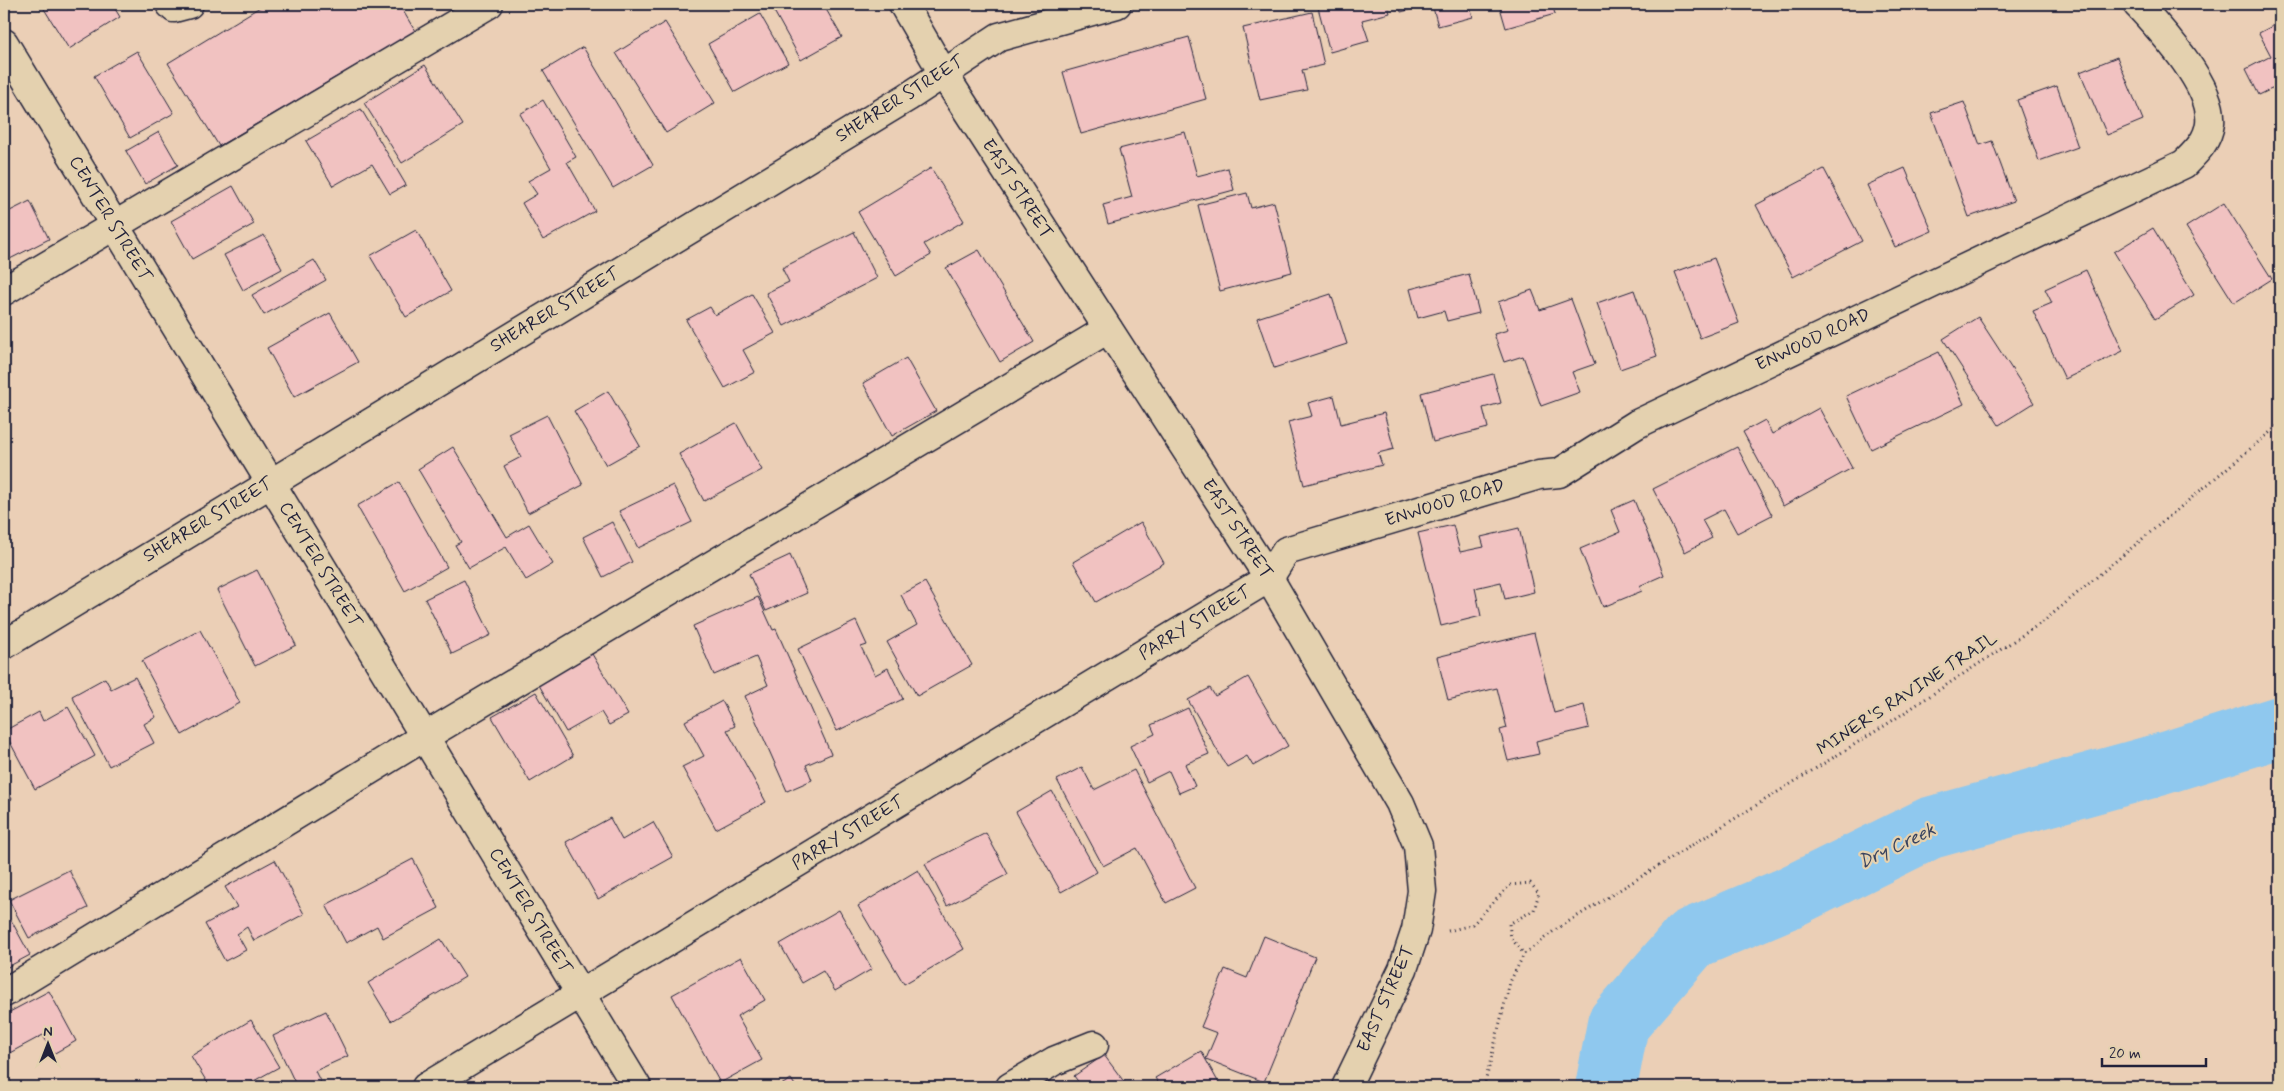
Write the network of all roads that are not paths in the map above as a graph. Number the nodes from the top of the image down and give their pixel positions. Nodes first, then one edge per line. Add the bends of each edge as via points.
1 (170, 4) edge
2 (190, 4) edge
3 (489, 4) edge
4 (903, 4) edge
5 (1117, 4) edge
6 (2137, 4) edge
7 (4, 43) edge
8 (943, 74) junction
9 (114, 226) junction
10 (4, 291) edge
11 (1108, 329) junction
12 (270, 482) junction
13 (1269, 578) junction
14 (4, 645) edge
15 (424, 737) junction
16 (4, 993) edge
17 (580, 994) junction
18 (1094, 1045) dead end
19 (426, 1087) edge
20 (637, 1087) edge
21 (1010, 1087) edge
22 (1346, 1087) edge

1 - 2 street via 174,8
3 - 9 street
4 - 8 street, EAST STREET
5 - 8 street, SHEARER STREET via 999,37
6 - 13 street, ENWOOD ROAD via 2177,47 2205,94 2210,122 2202,147 2184,164 1637,424 1558,473 1286,551
7 - 9 street, CENTER STREET
8 - 11 street, EAST STREET
8 - 12 street, SHEARER STREET
9 - 10 street
9 - 12 street, CENTER STREET
11 - 13 street, EAST STREET
11 - 15 street
12 - 14 street, SHEARER STREET
12 - 15 street, CENTER STREET
13 - 17 street, PARRY STREET
13 - 22 street, EAST STREET via 1400,804 1418,846 1422,891 1416,930 1403,969
15 - 16 street
15 - 17 street, CENTER STREET
17 - 19 street, PARRY STREET
17 - 20 street, CENTER STREET
18 - 21 street via 1054,1061

